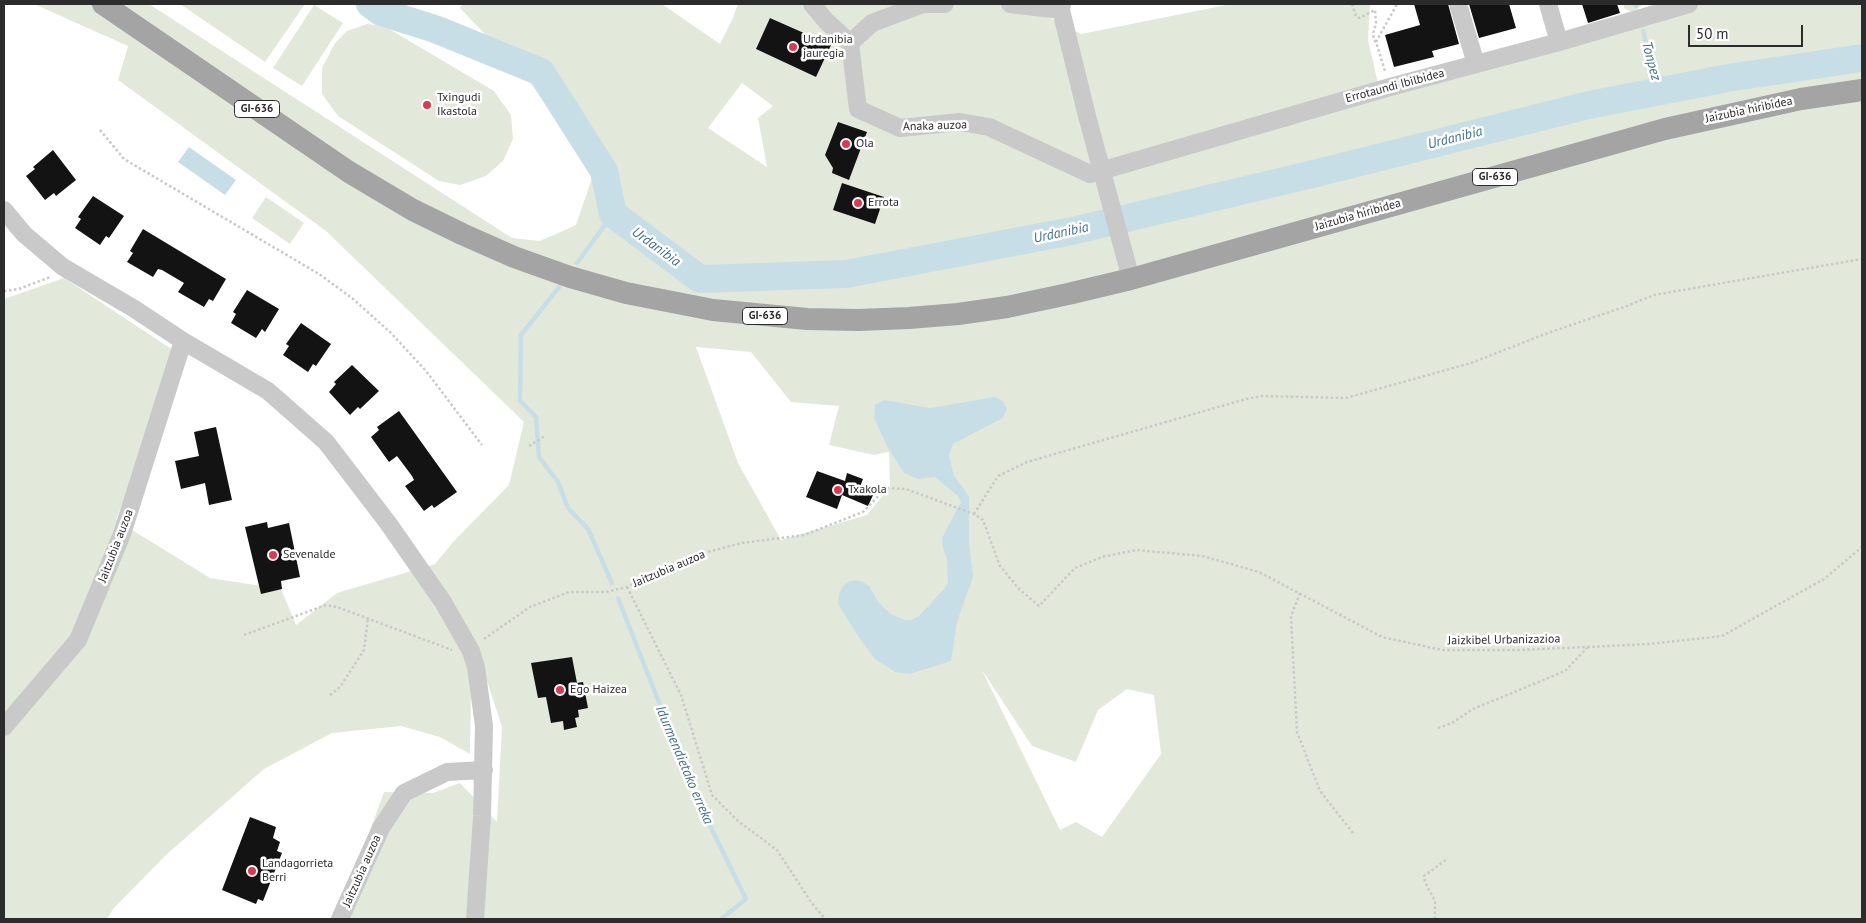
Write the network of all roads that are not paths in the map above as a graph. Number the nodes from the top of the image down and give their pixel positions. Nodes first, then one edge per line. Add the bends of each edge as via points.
1 (103, 4) edge
2 (812, 4) edge
3 (945, 4) edge
4 (1010, 4) edge
5 (1458, 4) edge
6 (1548, 4) edge
7 (1690, 4) edge
8 (1062, 7) edge
9 (1559, 42) junction
10 (850, 43) junction
11 (1476, 64) junction
12 (1862, 90) edge
13 (1102, 171) junction
14 (4, 210) edge
15 (1130, 279) junction
16 (183, 341) junction
17 (4, 727) edge
18 (484, 770) junction
19 (340, 919) edge
20 (475, 919) edge

1 - 15 main road, GI-636 via 349,172 413,210 514,257 626,293 760,316 858,320 958,314 1007,307
2 - 10 street
3 - 10 street via 923,4 872,23
4 - 8 street
5 - 11 street
6 - 9 street
7 - 9 street, Errotaundi Ibilbidea
8 - 13 street
9 - 11 street, Errotaundi Ibilbidea
10 - 13 street, Anaka auzoa via 858,110 900,128 960,122 990,127 1090,174
11 - 13 street, Errotaundi Ibilbidea
12 - 15 main road, Jaizubia hiribidea / GI-636 via 1752,109 1665,129
13 - 15 street
14 - 16 street via 24,234 63,267
16 - 17 street, Jaitzubia auzoa via 122,534 78,640
16 - 18 street via 268,390 326,442 388,523 443,602 471,651 484,726
18 - 19 street, Jaitzubia auzoa via 447,772 404,793 381,828
18 - 20 street

